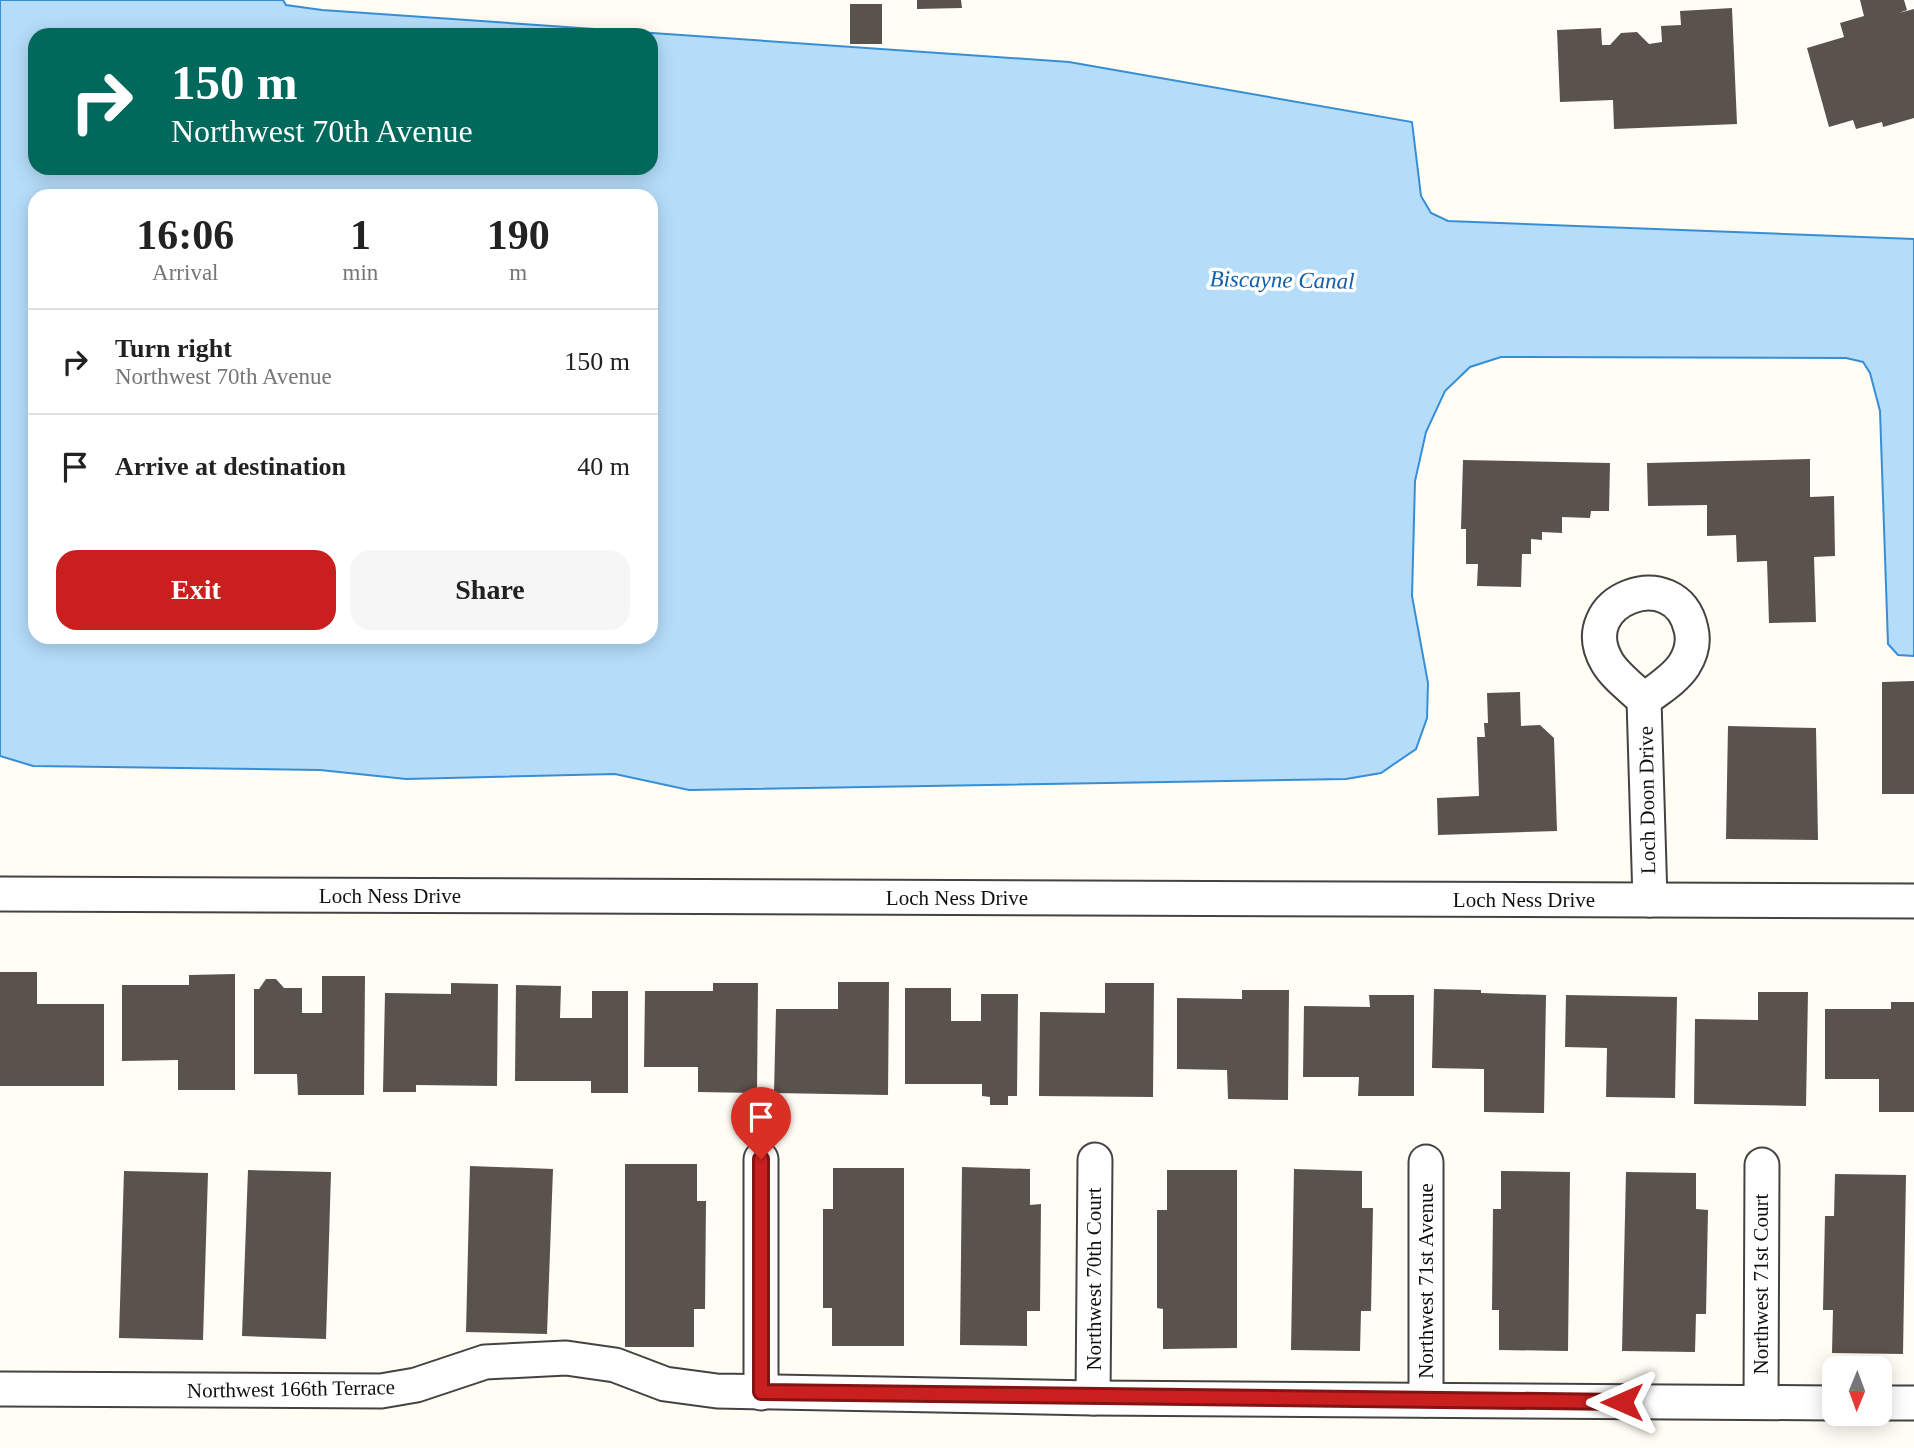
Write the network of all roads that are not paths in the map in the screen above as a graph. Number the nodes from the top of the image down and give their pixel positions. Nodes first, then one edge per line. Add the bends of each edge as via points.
1 (1644, 700) dead end
2 (0, 894) edge
3 (1650, 900) junction
4 (1914, 901) edge
5 (761, 1159) dead end
6 (1095, 1160) dead end
7 (1426, 1162) dead end
8 (1762, 1165) dead end
9 (0, 1389) edge
10 (761, 1392) junction
11 (1093, 1398) junction
12 (1426, 1400) junction
13 (1761, 1402) junction
14 (1822, 1403) edge
15 (1892, 1403) edge
16 (1914, 1403) edge

1 - 3 street, Loch Doon Drive
2 - 3 street, Loch Ness Drive
3 - 4 street, Loch Ness Drive
5 - 10 street
6 - 11 street, Northwest 70th Court
7 - 12 street, Northwest 71st Avenue
8 - 13 street, Northwest 71st Court
9 - 10 street, Northwest 166th Terrace via 381,1391 416,1385 485,1362 566,1358 615,1365 690,1389
10 - 11 street, Northwest 166th Terrace
11 - 12 street, Northwest 166th Terrace
12 - 13 street, Northwest 166th Terrace
13 - 14 street, Northwest 166th Terrace
15 - 16 street

